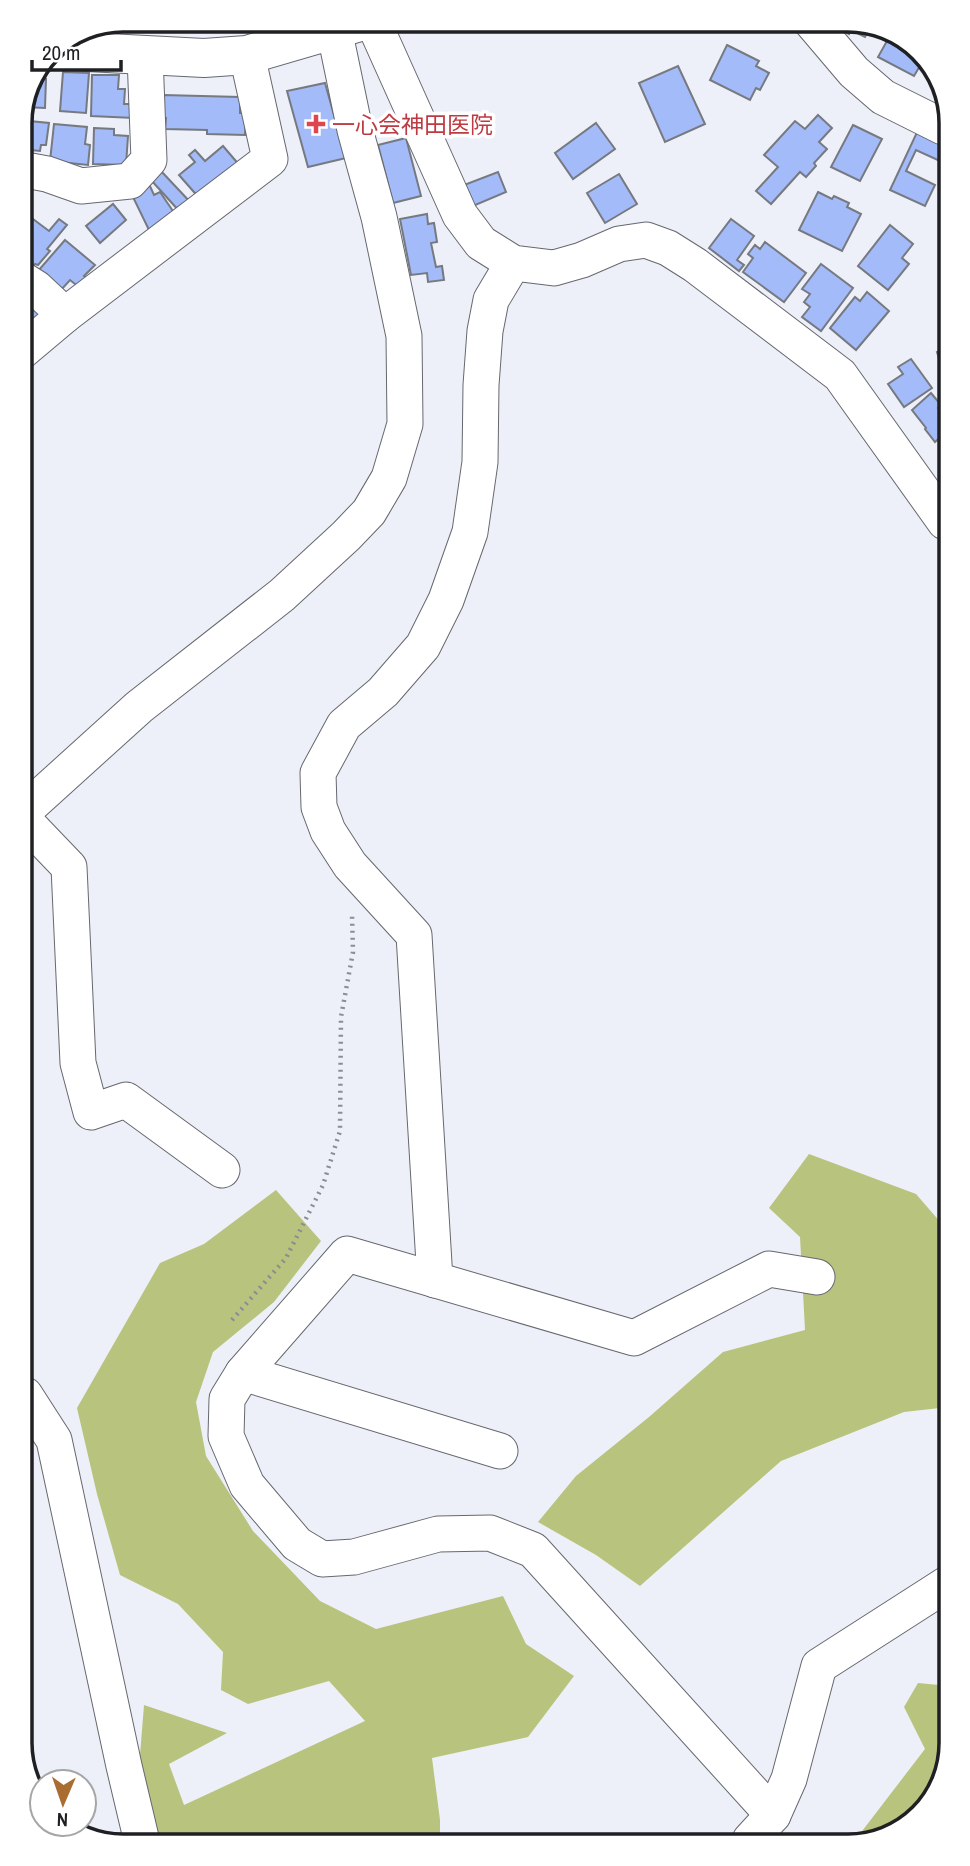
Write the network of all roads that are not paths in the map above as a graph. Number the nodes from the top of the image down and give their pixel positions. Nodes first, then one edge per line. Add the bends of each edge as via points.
1 (324, 32) edge
2 (335, 32) edge
3 (377, 32) edge
4 (820, 32) edge
5 (67, 51) edge
6 (247, 55) junction
7 (145, 56) junction
8 (939, 125) edge
9 (32, 171) edge
10 (513, 263) junction
11 (32, 286) edge
12 (65, 315) junction
13 (32, 342) edge
14 (939, 514) edge
15 (32, 804) edge
16 (32, 828) edge
17 (222, 1170) dead end
18 (817, 1277) dead end
19 (435, 1280) junction
20 (243, 1373) junction
21 (32, 1406) edge
22 (500, 1451) dead end
23 (939, 1589) edge
24 (761, 1828) edge
25 (140, 1834) edge

1 - 6 street
2 - 15 street via 404,336 405,424 389,478 369,512 282,595 139,707
3 - 10 street via 460,215 481,243
4 - 8 street via 883,97
5 - 7 street
6 - 7 street
6 - 12 street via 270,159
7 - 9 street via 149,160 130,181 81,186
10 - 14 street via 554,268 619,244 646,240 668,248 840,375
10 - 19 street via 491,300 472,520 446,600 423,646 383,692 344,725 318,773 318,807 328,831 350,865 414,935
11 - 12 street
12 - 13 street
16 - 17 street via 69,867 78,1063 91,1112 126,1100
18 - 19 street via 769,1269 634,1338
19 - 20 street via 347,1254
20 - 22 street
20 - 24 street via 227,1399 226,1436 247,1485 297,1544 322,1559 354,1557 438,1534 491,1533 533,1550
21 - 25 street via 54,1440
23 - 24 street via 819,1666 789,1779

